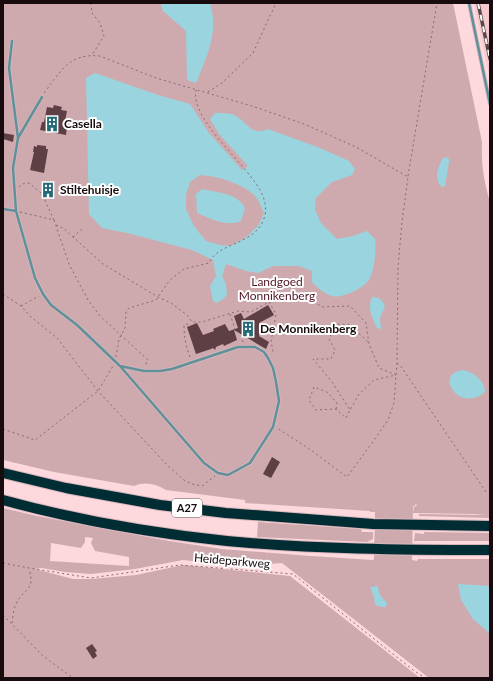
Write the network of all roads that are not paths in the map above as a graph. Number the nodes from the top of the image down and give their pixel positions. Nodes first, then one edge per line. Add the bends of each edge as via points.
1 (469, 3) edge
2 (12, 41) dead end
3 (42, 97) road end
4 (490, 104) edge
5 (18, 138) junction
6 (3, 208) edge
7 (16, 211) junction
8 (120, 366) junction
9 (3, 473) edge
10 (3, 500) edge
11 (490, 526) edge
12 (490, 550) edge

1 - 4 lane
2 - 5 lane via 9,68
3 - 5 lane
5 - 7 lane via 13,168
6 - 7 lane
7 - 8 lane via 35,278 43,294 51,305 77,325
8 - 8 lane via 204,463 218,473 228,475 250,463 272,427 278,401 276,382 268,358 255,347 238,347 160,371
9 - 11 highway, A27 via 66,488 160,505 226,513 373,524
10 - 12 highway, A27 via 64,515 227,541 373,549

